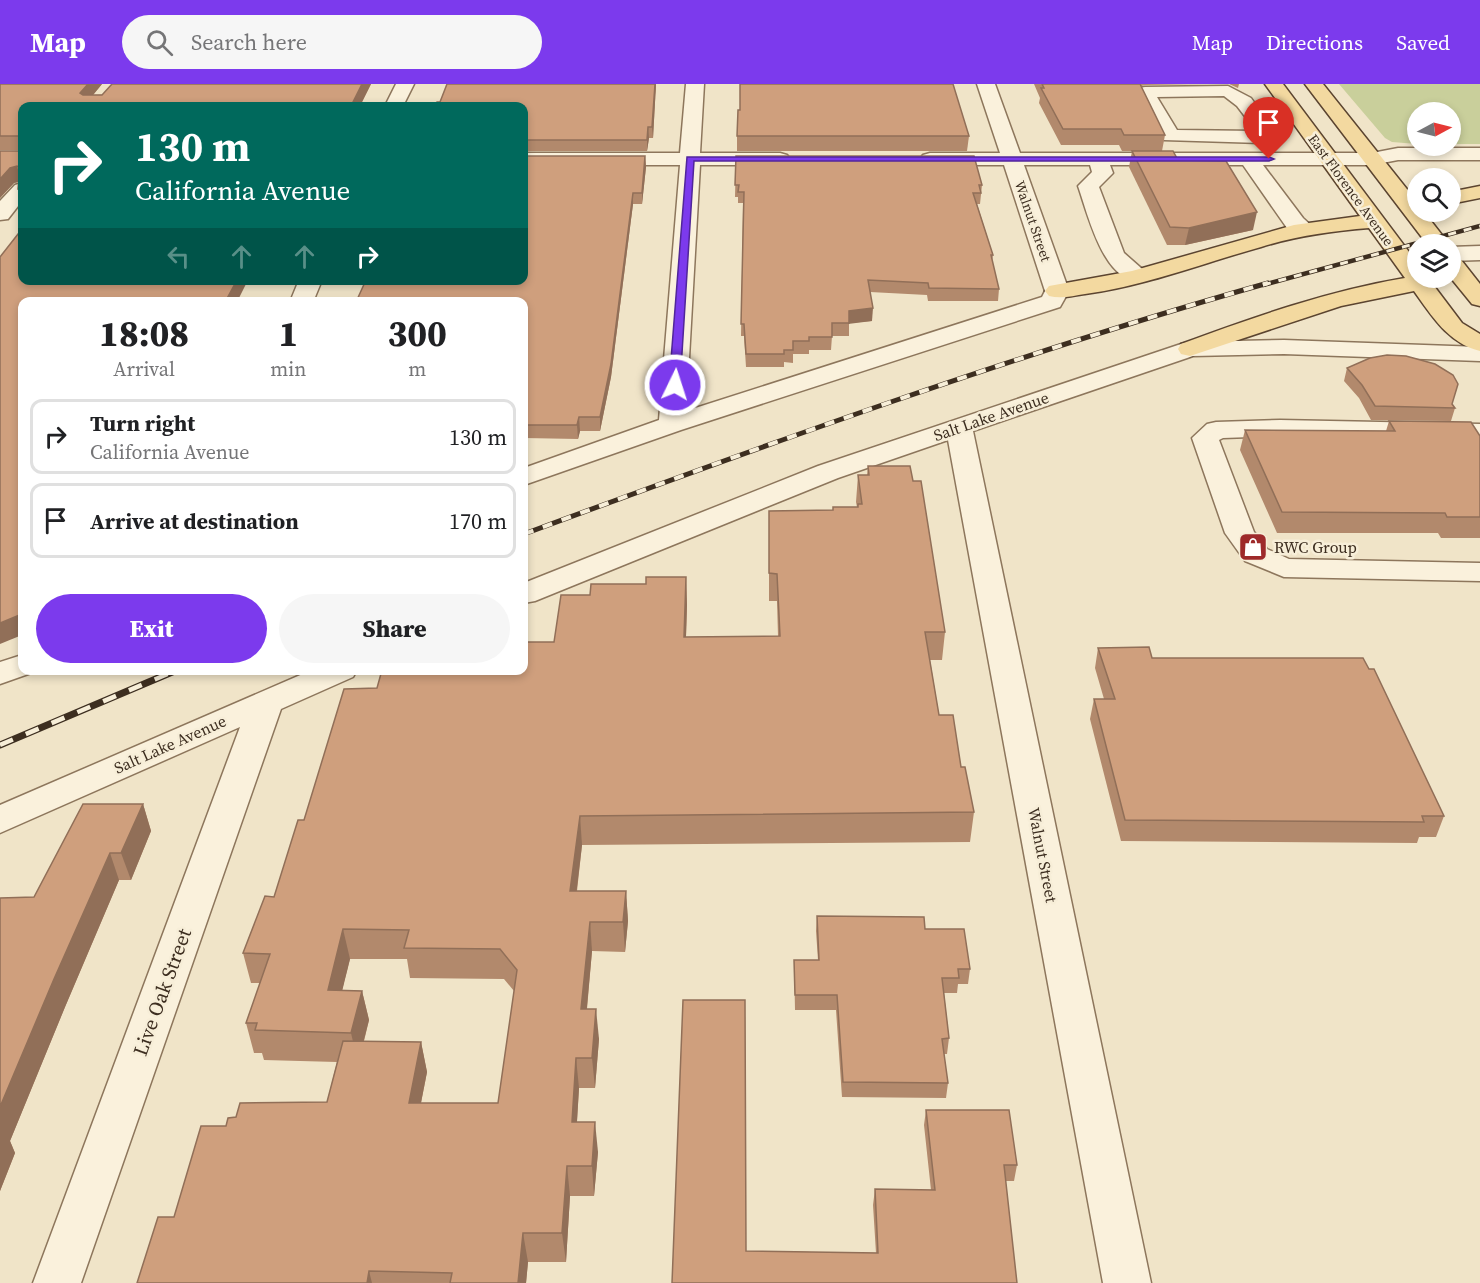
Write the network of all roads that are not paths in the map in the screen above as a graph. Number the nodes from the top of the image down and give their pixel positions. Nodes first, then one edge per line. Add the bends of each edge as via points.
1 (405, 84) edge
2 (695, 84) edge
3 (986, 84) edge
4 (1274, 84) edge
5 (1314, 84) edge
6 (396, 102) edge
7 (1244, 102) junction
8 (1287, 102) junction
9 (1179, 104) dead end
10 (1480, 154) edge
11 (528, 159) edge
12 (690, 159) junction
13 (795, 159) edge
14 (908, 159) edge
15 (1012, 159) junction
16 (1097, 159) junction
17 (1249, 159) junction
18 (1327, 159) junction
19 (1372, 159) junction
20 (1480, 168) edge
21 (1480, 192) edge
22 (18, 194) edge
23 (1461, 196) edge
24 (1407, 197) edge
25 (0, 214) edge
26 (1374, 221) junction
27 (1304, 230) junction
28 (1480, 253) edge
29 (1461, 254) edge
30 (1407, 265) edge
31 (1138, 275) junction
32 (1461, 275) edge
33 (1407, 285) edge
34 (1424, 288) edge
35 (1057, 291) junction
36 (1480, 299) edge
37 (1480, 344) edge
38 (1190, 349) junction
39 (1480, 354) edge
40 (672, 424) junction
41 (959, 427) junction
42 (1477, 436) edge
43 (528, 476) edge
44 (1480, 572) edge
45 (528, 592) edge
46 (18, 667) edge
47 (0, 674) edge
48 (329, 675) edge
49 (267, 701) junction
50 (0, 820) edge
51 (57, 1283) edge
52 (1127, 1283) edge

1 - 6 street
2 - 12 street
3 - 15 street, Walnut Street
4 - 8 main road, East Florence Avenue
5 - 19 main road
7 - 7 street via 1269,134 1171,136 1145,92 1228,91
7 - 8 street
7 - 9 street
8 - 18 main road, East Florence Avenue
10 - 19 street via 1398,154
11 - 12 street
12 - 13 street
12 - 40 street
14 - 15 street
15 - 16 street
15 - 35 street, Walnut Street
16 - 17 street
16 - 31 street via 1102,173 1088,186 1114,256
17 - 18 street
17 - 27 street
18 - 19 street
18 - 26 main road, East Florence Avenue
19 - 20 street via 1410,168
19 - 24 main road
21 - 23 main road
22 - 25 street
26 - 27 main road
26 - 30 main road, East Florence Avenue
27 - 31 main road
28 - 29 street
31 - 35 main road
32 - 36 main road
33 - 38 main road via 1253,326
34 - 37 main road, East Florence Avenue via 1453,328
35 - 40 street via 1047,304
38 - 39 street, Salt Lake Avenue via 1284,346
38 - 41 street, Salt Lake Avenue
40 - 43 street
41 - 45 street, Salt Lake Avenue via 828,472
41 - 52 street, Walnut Street
42 - 44 street via 1280,428 1216,430 1205,438 1240,533 1256,555 1284,568
46 - 47 street
48 - 49 street, Salt Lake Avenue
49 - 50 street, Salt Lake Avenue
49 - 51 street, Live Oak Street

